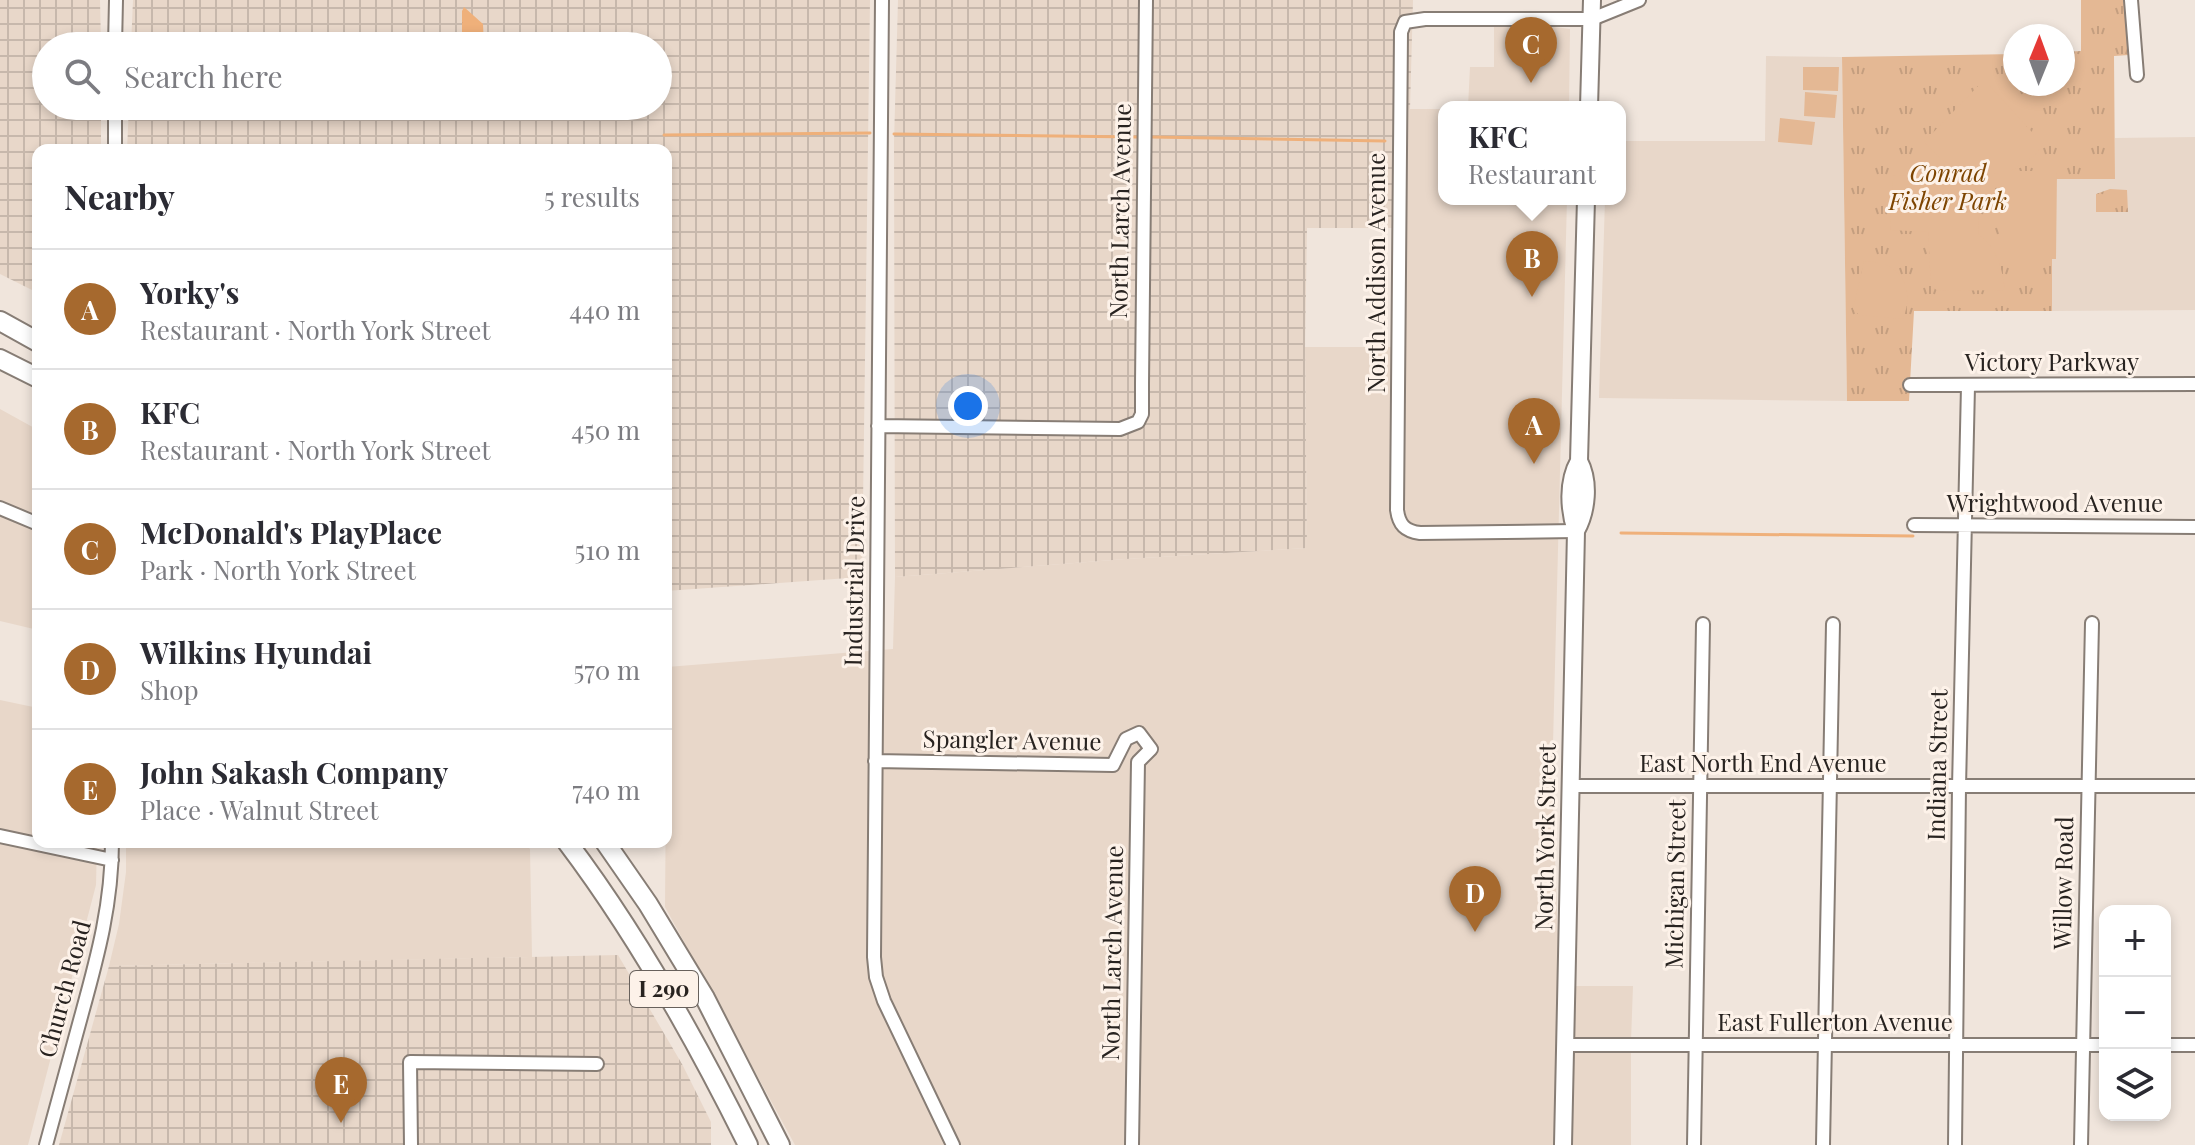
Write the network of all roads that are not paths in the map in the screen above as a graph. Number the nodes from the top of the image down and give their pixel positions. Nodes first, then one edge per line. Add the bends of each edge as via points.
1 (116, 0) edge
2 (882, 0) edge
3 (1146, 0) edge
4 (1592, 0) edge
5 (1639, 0) edge
6 (2131, 0) edge
7 (1592, 19) junction
8 (115, 32) edge
9 (2137, 75) dead end
10 (1589, 101) edge
11 (115, 120) edge
12 (115, 144) edge
13 (1586, 205) edge
14 (0, 321) edge
15 (32, 339) edge
16 (0, 359) edge
17 (32, 375) edge
18 (2195, 384) edge
19 (1910, 385) dead end
20 (1968, 386) junction
21 (878, 426) junction
22 (0, 508) edge
23 (32, 521) edge
24 (1914, 525) dead end
25 (1965, 527) junction
26 (2195, 527) edge
27 (1576, 531) junction
28 (2092, 623) dead end
29 (1703, 624) dead end
30 (1833, 624) dead end
31 (875, 761) junction
32 (1138, 762) joint
33 (1572, 786) junction
34 (1700, 786) junction
35 (2088, 786) junction
36 (2195, 786) edge
37 (1831, 787) junction
38 (1959, 787) junction
39 (0, 836) edge
40 (32, 843) edge
41 (56, 848) edge
42 (112, 848) edge
43 (571, 848) edge
44 (609, 848) edge
45 (112, 860) junction
46 (1565, 1045) junction
47 (1695, 1045) junction
48 (2099, 1045) edge
49 (2171, 1045) edge
50 (2195, 1045) edge
51 (1823, 1046) junction
52 (1956, 1046) junction
53 (2082, 1046) junction
54 (597, 1064) dead end
55 (46, 1145) edge
56 (411, 1145) edge
57 (748, 1145) edge
58 (780, 1145) edge
59 (953, 1145) edge
60 (1132, 1145) edge
61 (1563, 1145) edge
62 (1694, 1145) edge
63 (1823, 1145) edge
64 (1955, 1145) edge
65 (2081, 1145) edge

1 - 8 street
2 - 21 street, Industrial Drive
3 - 21 street, North Larch Avenue via 1138,422 1120,429
4 - 7 main road
5 - 7 street
6 - 9 street
7 - 10 main road
7 - 27 street, North Addison Avenue via 1425,19 1405,22 1401,32 1401,525 1420,533
11 - 12 street
13 - 27 main road, North York Street via 1579,461 1572,472 1570,514
14 - 15 highway
16 - 17 highway
18 - 20 street, Victory Parkway
19 - 20 street, Victory Parkway
20 - 25 street, Indiana Street
21 - 31 street, Industrial Drive
22 - 23 street
24 - 25 street, Wrightwood Avenue
25 - 26 street, Wrightwood Avenue
25 - 38 street, Indiana Street
27 - 33 main road, North York Street
28 - 35 street, Willow Road
29 - 34 street, Michigan Street
30 - 37 street
31 - 32 street, Spangler Avenue via 1113,765 1126,739 1139,733 1151,749
31 - 59 street, Industrial Drive via 876,977
32 - 60 street, North Larch Avenue
33 - 34 street, East North End Avenue
33 - 46 main road, North York Street
34 - 37 street, East North End Avenue
34 - 47 street, Michigan Street
35 - 36 street, East North End Avenue
35 - 38 street, East North End Avenue
35 - 53 street, Willow Road
37 - 38 street, East North End Avenue
37 - 51 street
38 - 52 street, Indiana Street
39 - 40 street
41 - 45 street
42 - 45 street, Church Road
43 - 57 highway, I 290 via 683,1021
44 - 58 highway, I 290 via 705,998
45 - 55 street, Church Road via 94,974
46 - 47 street, East Fullerton Avenue
46 - 61 main road, North York Street
47 - 51 street, East Fullerton Avenue
47 - 62 street, Michigan Street
48 - 53 street, East Fullerton Avenue
49 - 50 street
51 - 52 street, East Fullerton Avenue
51 - 63 street
52 - 53 street, East Fullerton Avenue
52 - 64 street, Indiana Street
53 - 65 street, Willow Road
54 - 56 street via 410,1062

